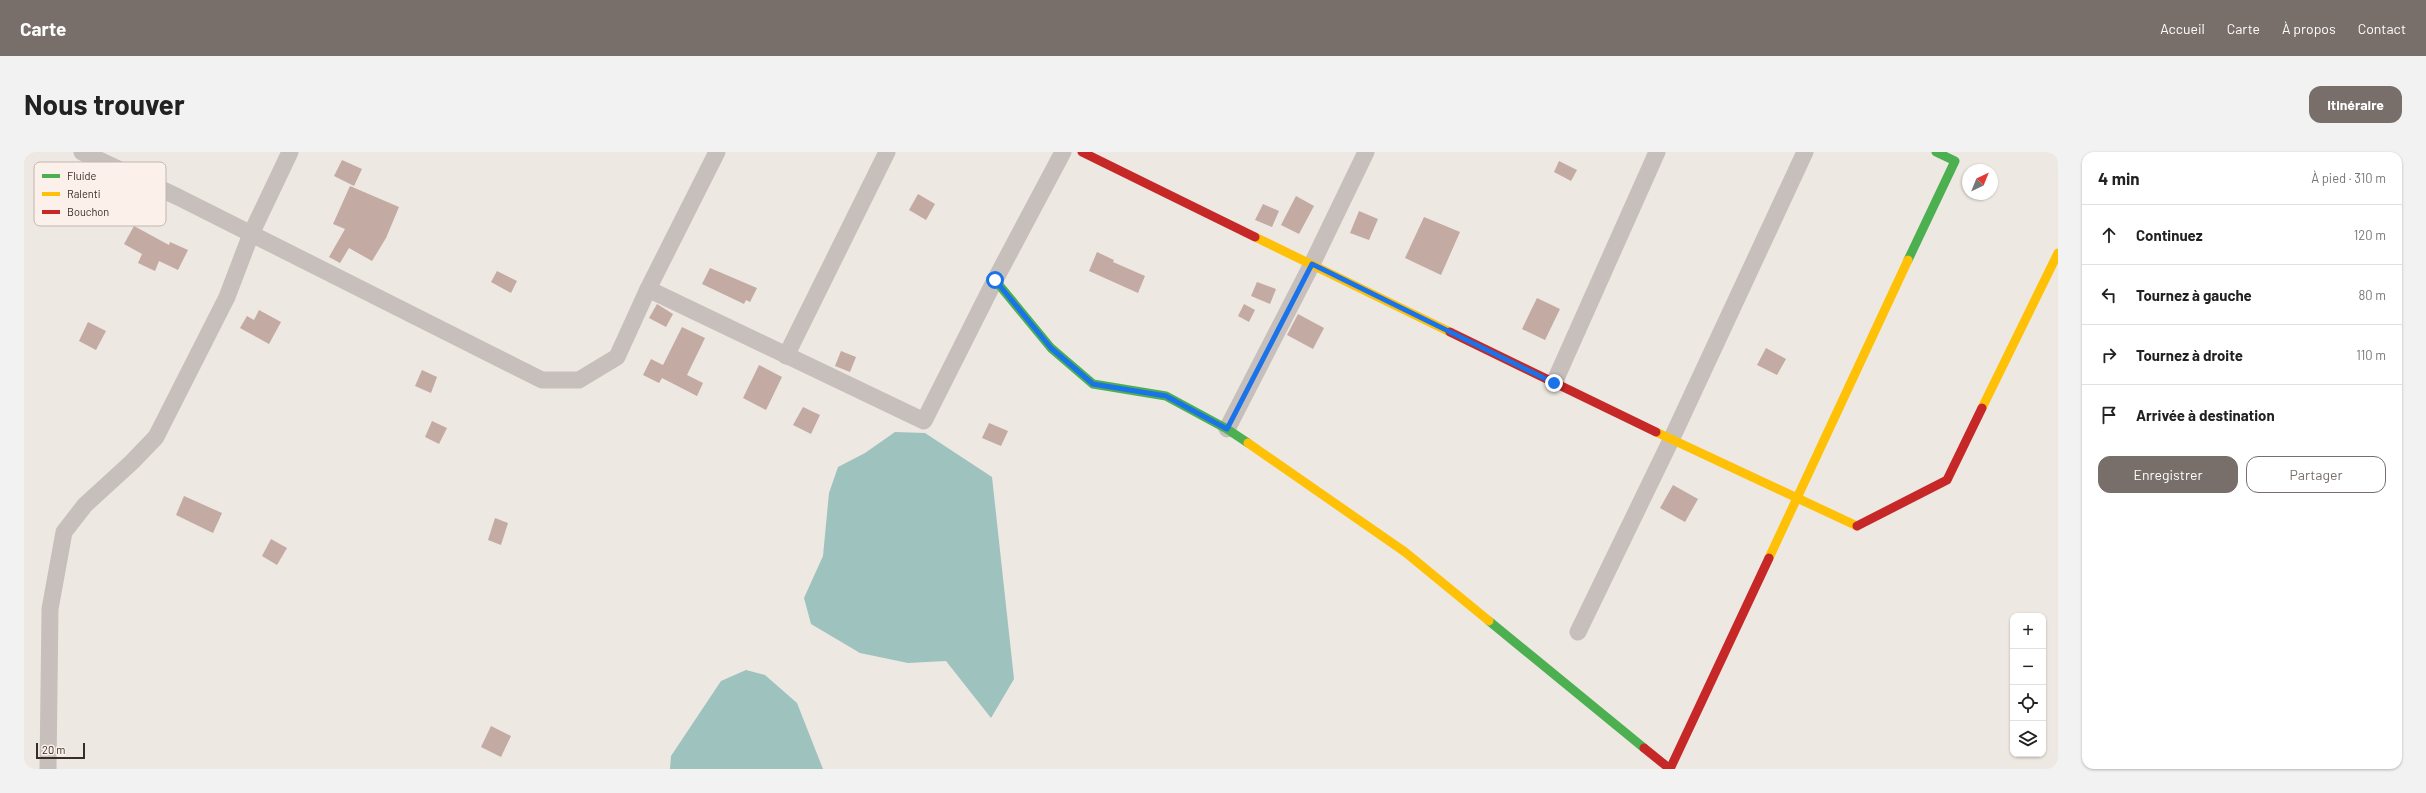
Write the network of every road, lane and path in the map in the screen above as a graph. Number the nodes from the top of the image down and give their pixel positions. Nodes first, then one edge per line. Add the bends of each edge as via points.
1 (82, 152) edge
2 (290, 152) edge
3 (717, 152) edge
4 (887, 152) edge
5 (1063, 152) edge
6 (1082, 152) edge
7 (1366, 152) edge
8 (1805, 152) edge
9 (1936, 152) edge
10 (1654, 153) edge
11 (103, 162) edge
12 (166, 193) edge
13 (251, 234) junction
14 (2058, 253) edge
15 (1312, 264) junction
16 (995, 280) junction
17 (648, 289) junction
18 (786, 356) junction
19 (1554, 383) junction
20 (1227, 429) junction
21 (1671, 440) junction
22 (1796, 501) junction
23 (1578, 632) dead end
24 (48, 769) edge

1 - 11 street
2 - 13 street
3 - 17 street
4 - 18 street
5 - 16 street
6 - 15 street
7 - 15 street
8 - 21 street
9 - 22 street via 1955,161
10 - 19 street
12 - 13 street
13 - 17 street via 542,380 580,380 617,356
13 - 24 street via 227,297 156,437 84,505 64,532 50,609
14 - 22 street via 1947,480 1855,527
15 - 19 street
15 - 20 street
16 - 18 street via 924,421
16 - 20 street via 1051,348 1093,384 1166,396
17 - 18 street
19 - 21 street
20 - 22 street via 1405,552 1670,769
21 - 22 street
21 - 23 street

